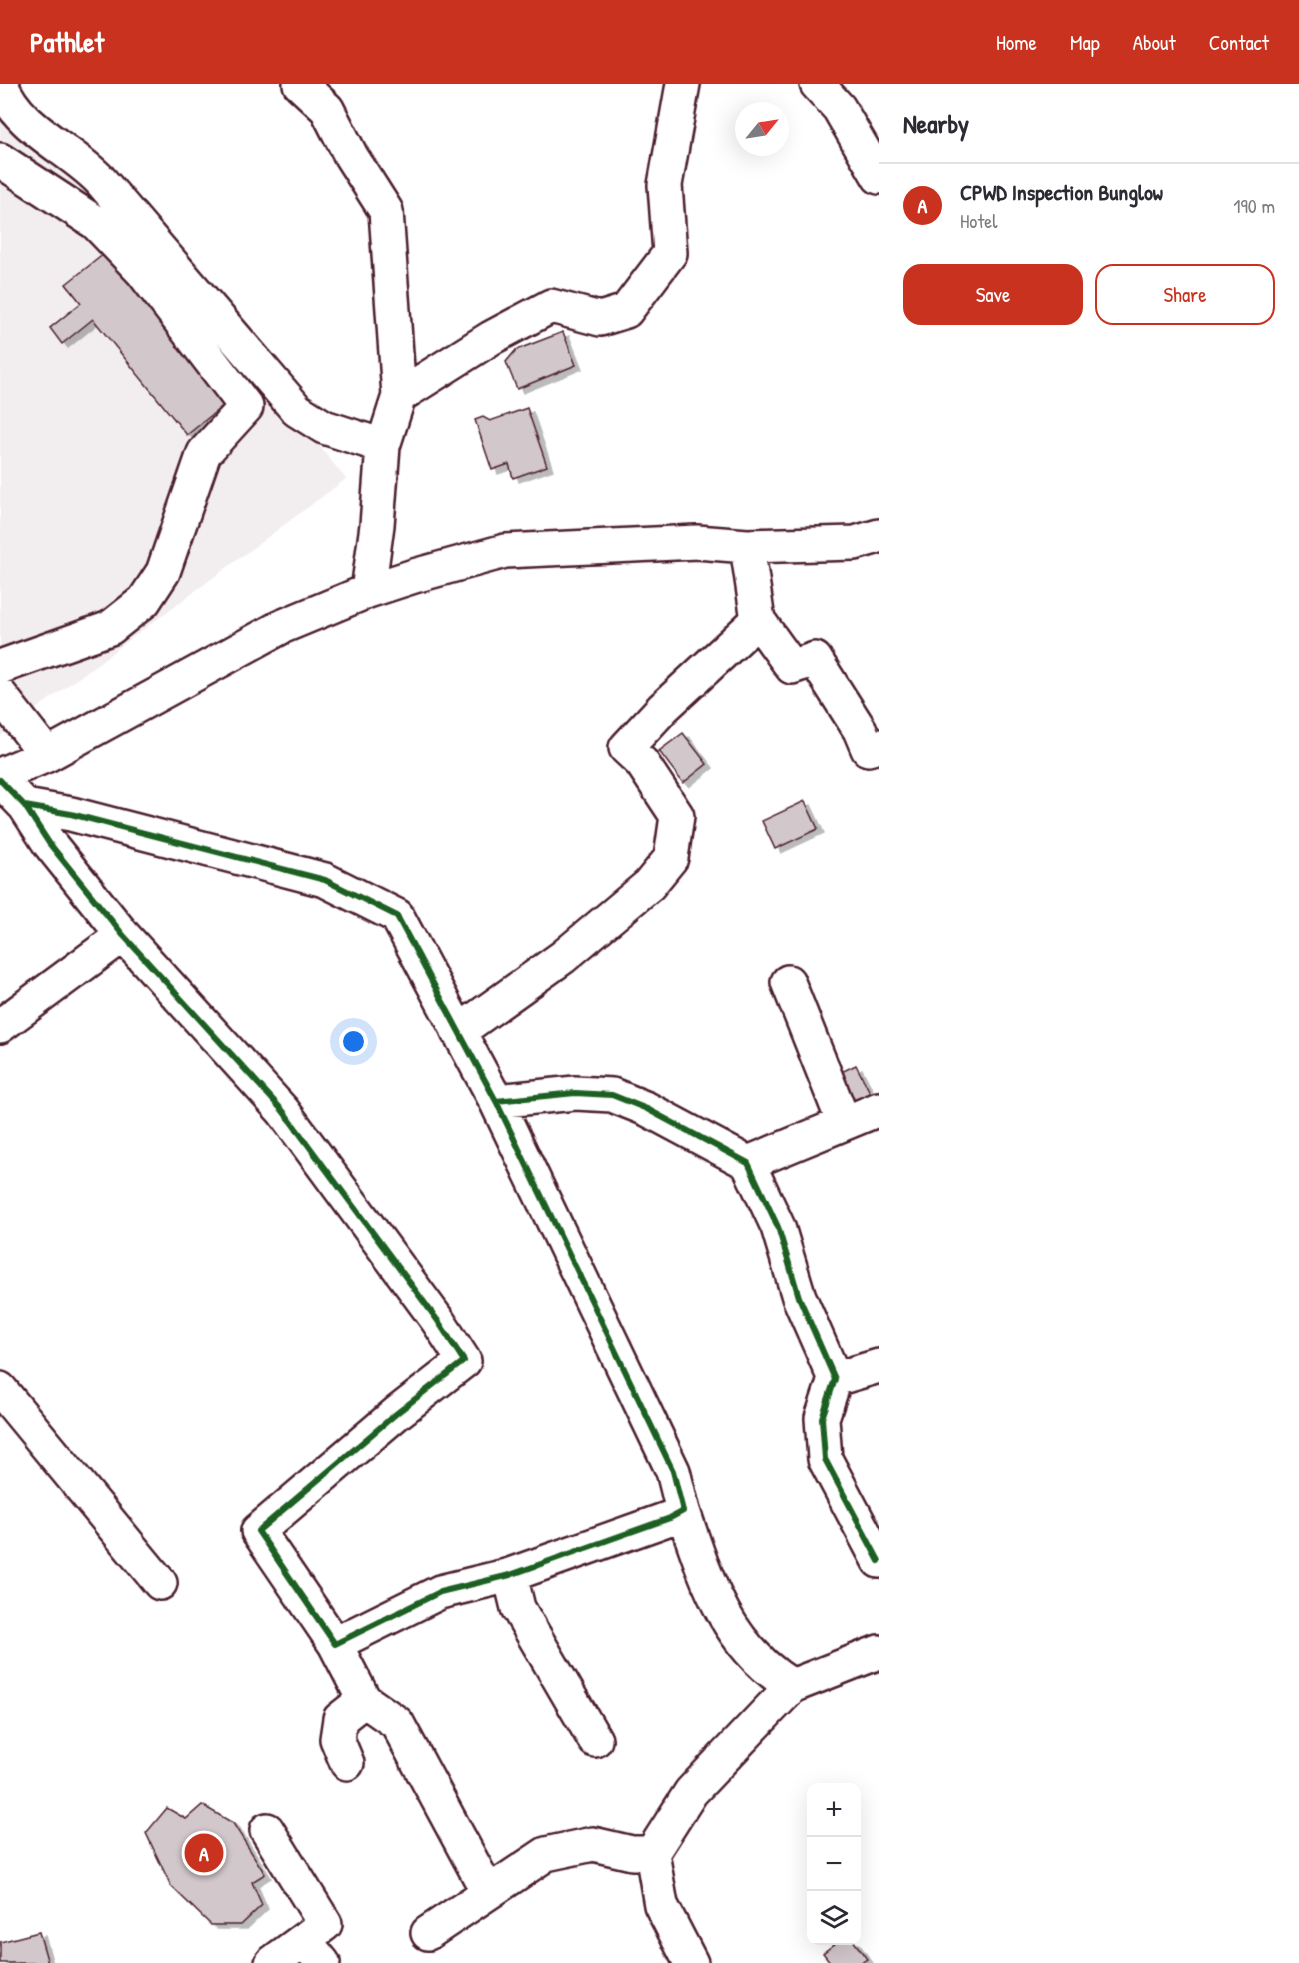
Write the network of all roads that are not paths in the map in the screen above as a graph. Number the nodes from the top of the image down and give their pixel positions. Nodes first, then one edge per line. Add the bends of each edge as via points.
1 (1, 84) edge
2 (300, 84) edge
3 (683, 84) edge
4 (817, 84) edge
5 (0, 160) edge
6 (879, 177) edge
7 (399, 396) junction
8 (383, 446) junction
9 (879, 536) edge
10 (747, 546) junction
11 (368, 591) junction
12 (758, 620) junction
13 (0, 668) edge
14 (0, 695) edge
15 (875, 754) edge
16 (47, 755) junction
17 (0, 775) edge
18 (0, 780) edge
19 (25, 806) junction
20 (123, 935) junction
21 (788, 982) dead end
22 (0, 1026) edge
23 (458, 1032) junction
24 (496, 1101) junction
25 (879, 1109) edge
26 (844, 1123) junction
27 (748, 1163) junction
28 (879, 1366) edge
29 (835, 1379) junction
30 (0, 1389) edge
31 (682, 1511) junction
32 (879, 1561) edge
33 (510, 1575) junction
34 (160, 1583) dead end
35 (335, 1644) junction
36 (879, 1652) edge
37 (792, 1686) junction
38 (364, 1700) junction
39 (595, 1740) dead end
40 (347, 1763) dead end
41 (267, 1830) dead end
42 (652, 1853) junction
43 (488, 1892) junction
44 (428, 1933) dead end
45 (313, 1951) edge
46 (272, 1963) edge
47 (691, 1963) edge

1 - 8 street via 22,119 86,165 100,180 297,410 324,427
2 - 7 street via 327,110 386,211
3 - 7 street via 665,185 670,253 626,312 600,319 551,306 491,338
4 - 6 street via 839,108
5 - 13 street via 96,223 142,272 246,407 204,453 163,572 144,601 110,628
7 - 8 street
8 - 11 street
9 - 10 street via 855,543
10 - 11 street via 697,542 505,551
10 - 12 street
11 - 16 street via 281,627
12 - 15 street via 792,667 815,659
12 - 23 street via 626,748 642,763 677,816 671,858 649,885 563,957
14 - 16 street
16 - 17 street
18 - 19 street
19 - 20 street via 49,843
19 - 23 street via 72,814 325,880 397,916
20 - 22 street
20 - 35 street via 283,1111 464,1361 258,1531
21 - 26 street
23 - 24 street
24 - 27 street via 575,1093 612,1095 647,1109
24 - 31 street via 673,1471
25 - 26 street
26 - 27 street
27 - 29 street via 778,1227 799,1297
28 - 29 street
29 - 32 street via 822,1418 825,1459
30 - 34 street
31 - 33 street
31 - 37 street via 706,1580 730,1628 771,1674
33 - 35 street via 440,1592
33 - 39 street via 518,1608
35 - 38 street
36 - 37 street
37 - 42 street via 692,1792
38 - 40 street via 340,1719 337,1739
38 - 43 street via 397,1723
41 - 45 street via 325,1924
42 - 43 street via 632,1853 593,1844 546,1854
42 - 47 street via 661,1905
43 - 44 street
45 - 46 street

